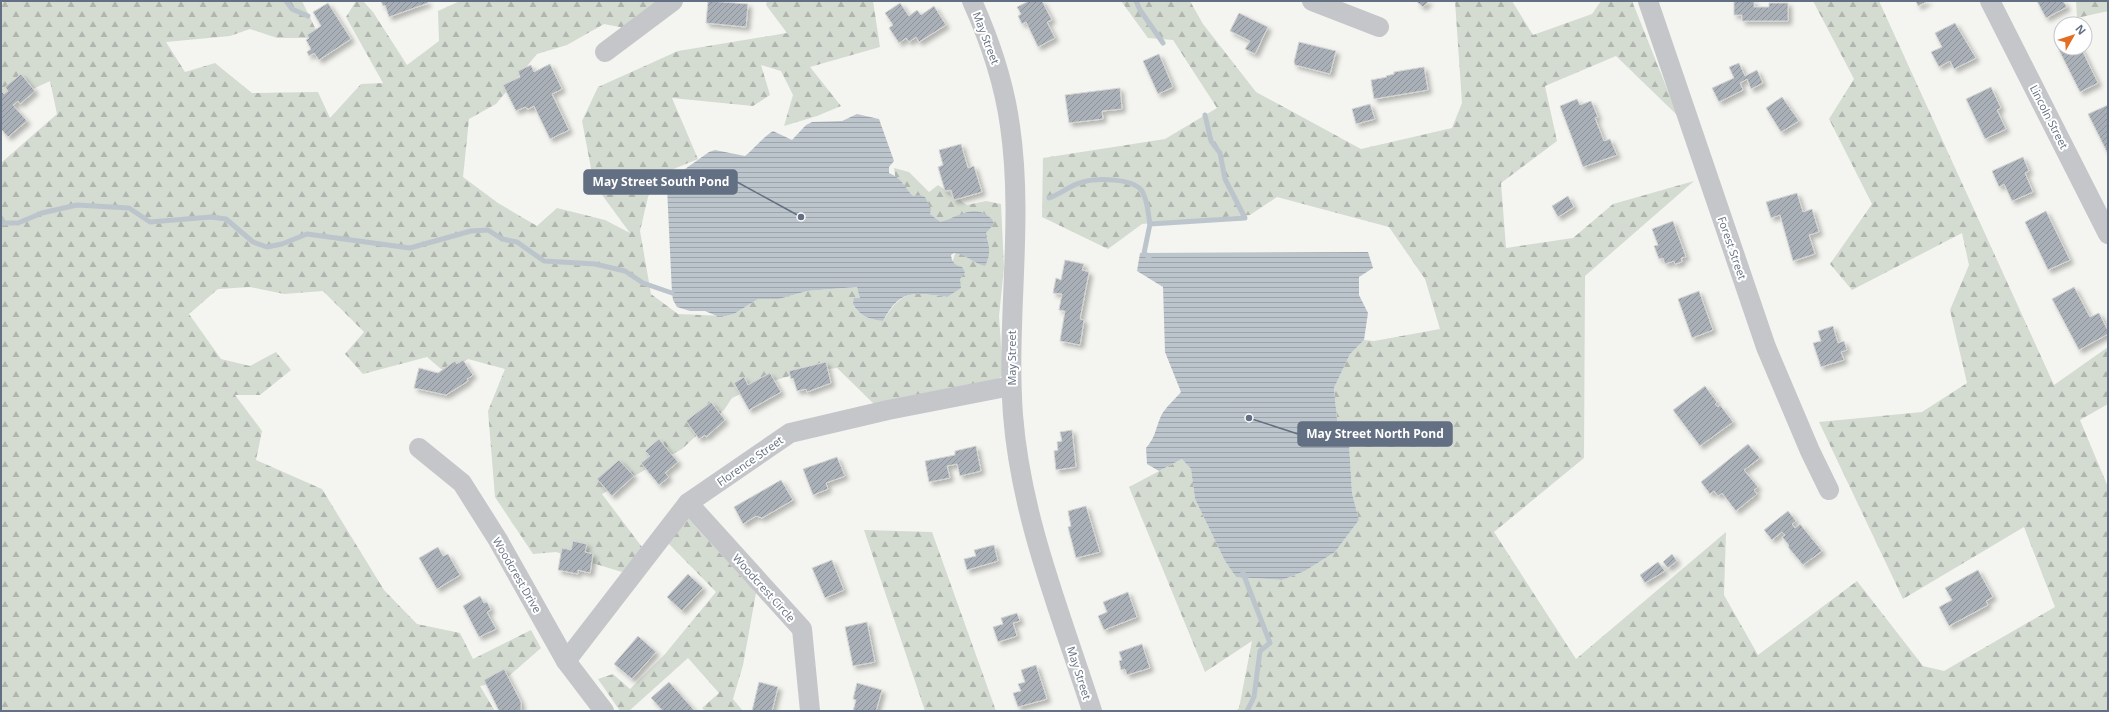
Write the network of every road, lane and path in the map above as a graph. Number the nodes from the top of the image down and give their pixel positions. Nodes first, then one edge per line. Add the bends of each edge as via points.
1 (673, 1) edge
2 (972, 1) edge
3 (1312, 1) edge
4 (1648, 1) edge
5 (1990, 1) edge
6 (1379, 27) dead end
7 (605, 52) dead end
8 (2108, 234) edge
9 (1011, 386) junction
10 (419, 448) dead end
11 (1829, 490) dead end
12 (688, 503) junction
13 (566, 660) junction
14 (604, 711) edge
15 (810, 711) edge
16 (1092, 711) edge

1 - 7 street
2 - 9 street, May Street via 992,47 1010,126 1015,201
3 - 6 street
4 - 11 street, Forest Street via 1766,347
5 - 8 street, Lincoln Street
9 - 12 street, Florence Street via 888,410 790,433
9 - 16 street, May Street via 1017,454 1027,506 1052,593
10 - 13 street, Woodcrest Drive via 462,483 498,540
12 - 13 street, Florence Street
12 - 15 street, Woodcrest Circle via 802,629
13 - 14 street, Woodcrest Drive

